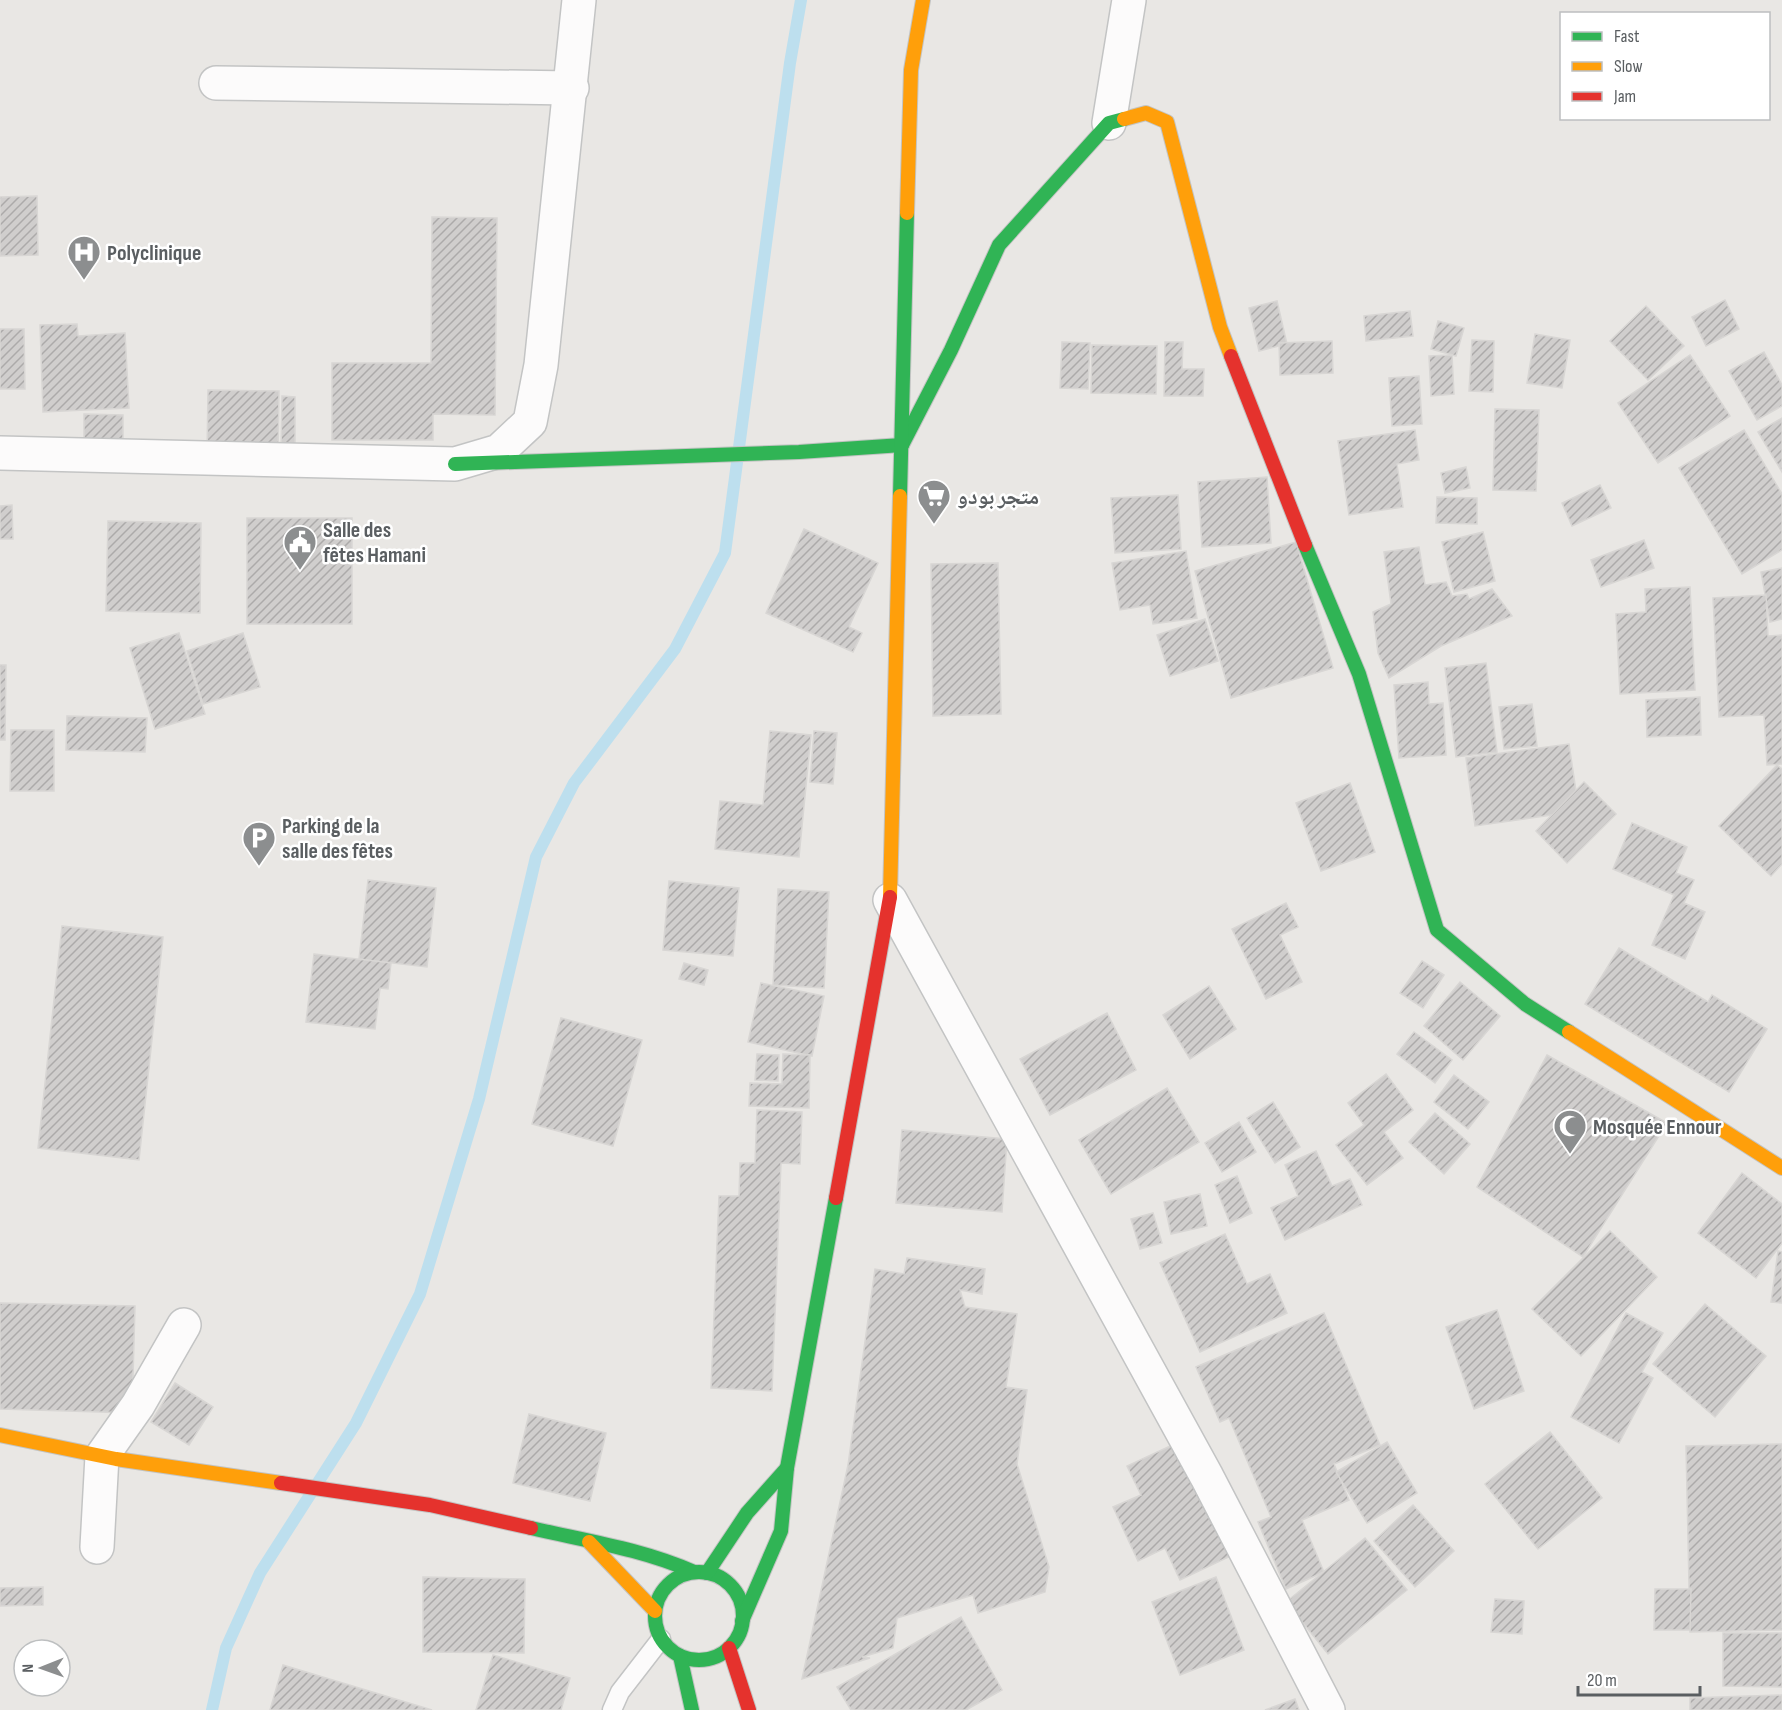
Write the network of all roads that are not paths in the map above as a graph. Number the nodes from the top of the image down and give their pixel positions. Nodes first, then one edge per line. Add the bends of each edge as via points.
1 (579, 0) edge
2 (923, 0) edge
3 (1130, 0) edge
4 (216, 83) dead end
5 (572, 88) junction
6 (1109, 123) junction
7 (902, 445) junction
8 (0, 453) edge
9 (455, 464) junction
10 (890, 900) junction
11 (1782, 1168) edge
12 (184, 1325) dead end
13 (0, 1435) edge
14 (109, 1458) junction
15 (787, 1468) junction
16 (589, 1542) junction
17 (97, 1547) dead end
18 (700, 1572) junction
19 (655, 1611) junction
20 (742, 1621) junction
21 (661, 1639) junction
22 (729, 1648) junction
23 (680, 1656) junction
24 (612, 1710) edge
25 (692, 1710) edge
26 (748, 1710) edge
27 (1328, 1710) edge

1 - 5 street
2 - 7 street via 911,70
3 - 6 street
4 - 5 street
5 - 9 street via 542,365 530,422 499,451
6 - 7 street via 999,245
6 - 11 street via 1146,113 1167,122 1220,327 1359,674 1437,930 1526,1004
7 - 9 street
7 - 10 street
8 - 9 street
10 - 15 street
10 - 27 street via 1207,1477
12 - 14 street
13 - 14 street
14 - 16 street via 430,1505
14 - 17 street
15 - 18 street
15 - 20 street via 781,1531
16 - 18 street via 627,1548
16 - 19 street
18 - 19 street via 680,1576 668,1585
18 - 20 street via 719,1577 738,1595
19 - 21 street
20 - 22 street
21 - 23 street
21 - 24 lane via 620,1692
22 - 23 street via 705,1660
22 - 26 street
23 - 25 street

